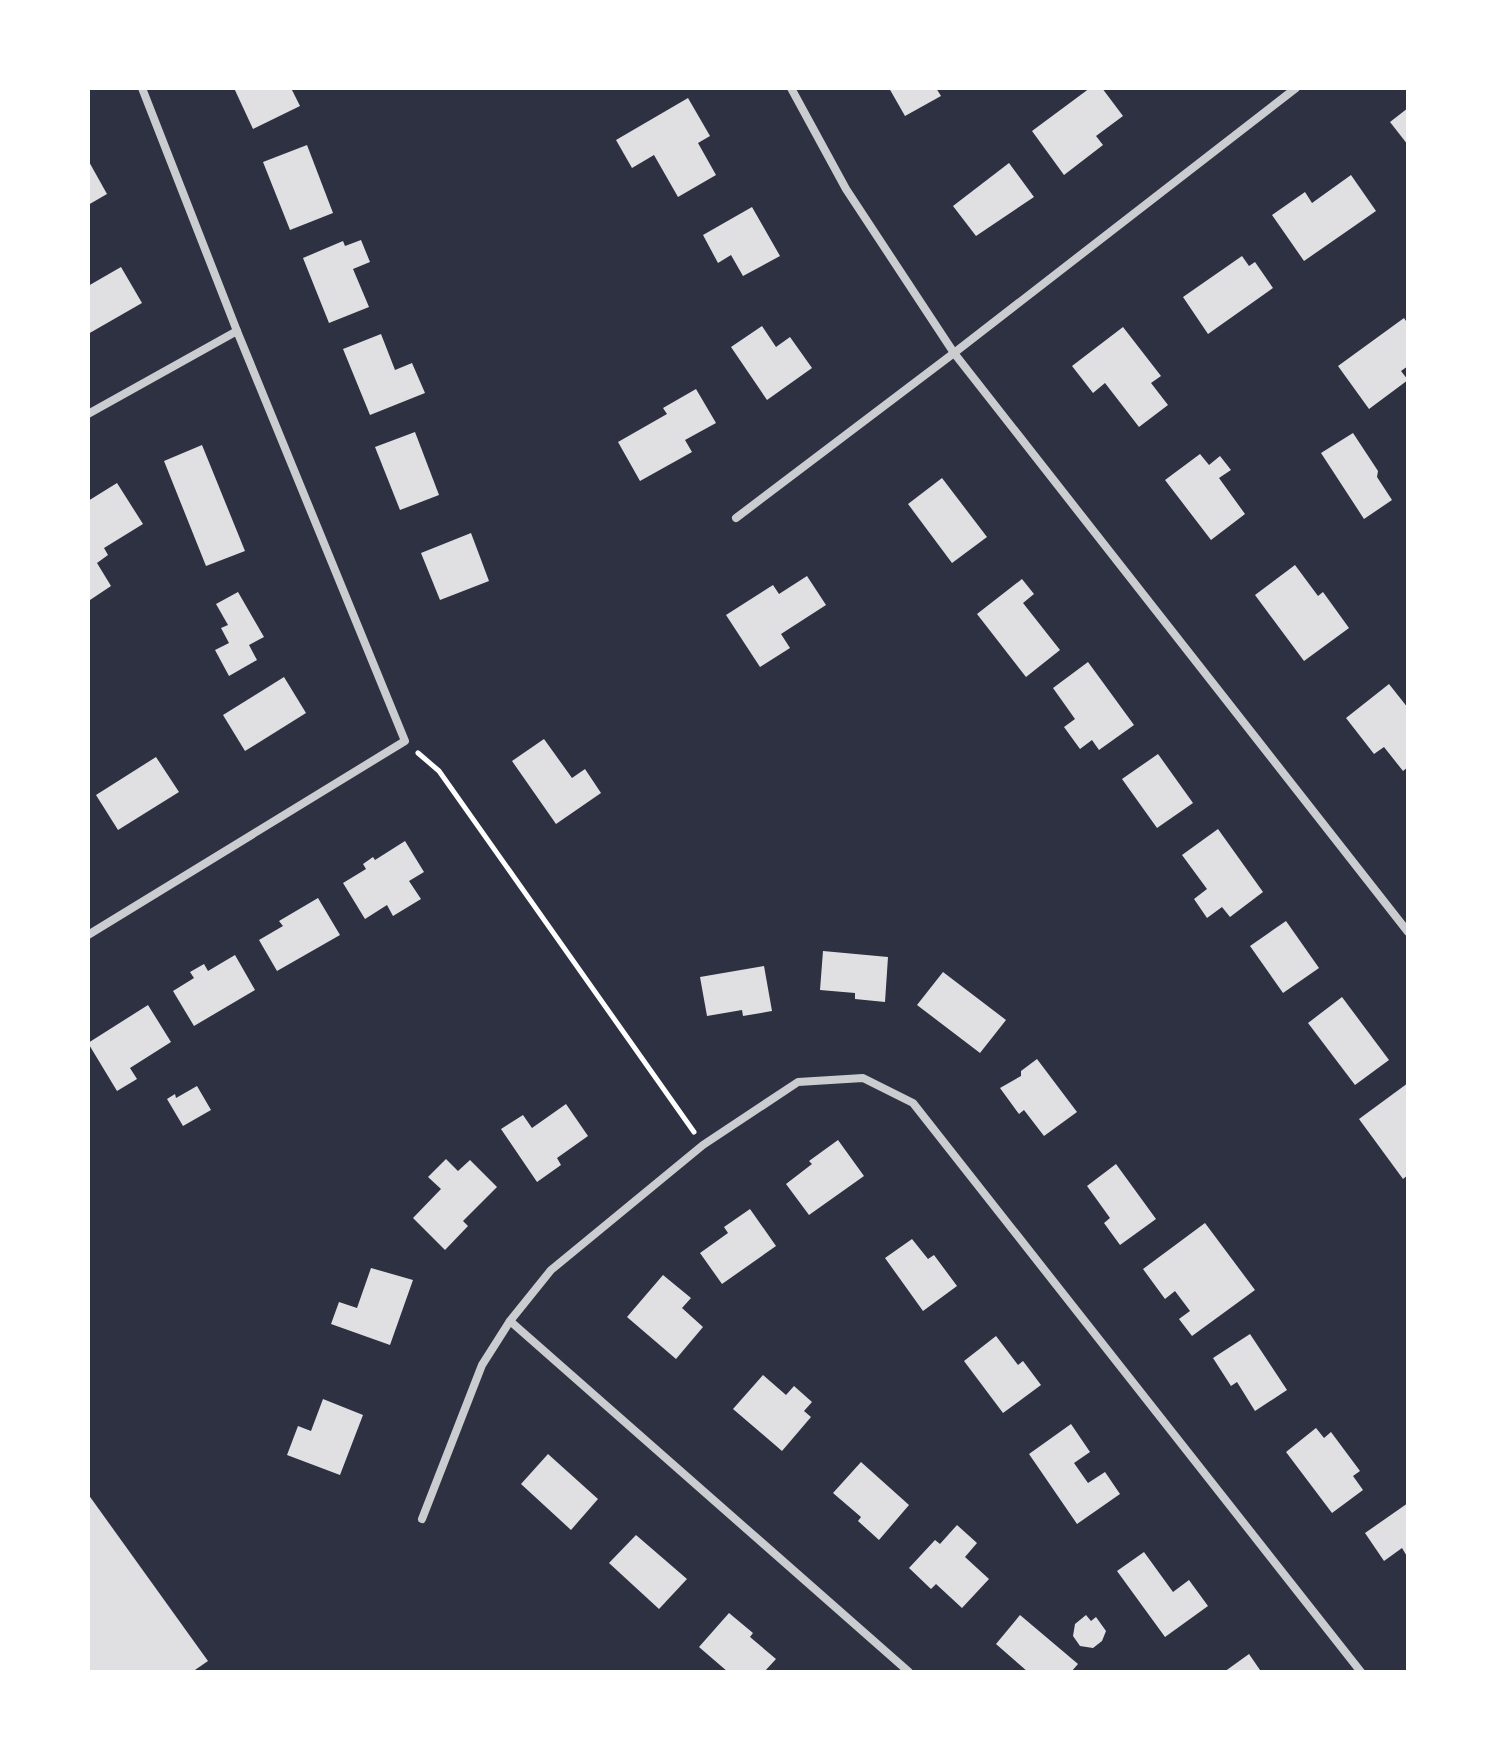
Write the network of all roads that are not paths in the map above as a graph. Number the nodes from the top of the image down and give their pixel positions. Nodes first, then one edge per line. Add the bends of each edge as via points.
1 (142, 88) edge
2 (791, 88) edge
3 (1296, 88) edge
4 (237, 331) junction
5 (954, 353) junction
6 (88, 414) edge
7 (736, 518) dead end
8 (1408, 932) edge
9 (88, 935) edge
10 (510, 1321) junction
11 (422, 1519) dead end
12 (909, 1672) edge
13 (1361, 1672) edge

1 - 4 street
2 - 5 street via 846,189
3 - 5 street
4 - 6 street
4 - 9 street via 405,741
5 - 7 street
5 - 8 street
10 - 11 street via 482,1365
10 - 12 street
10 - 13 street via 551,1270 703,1145 798,1082 863,1078 913,1103

